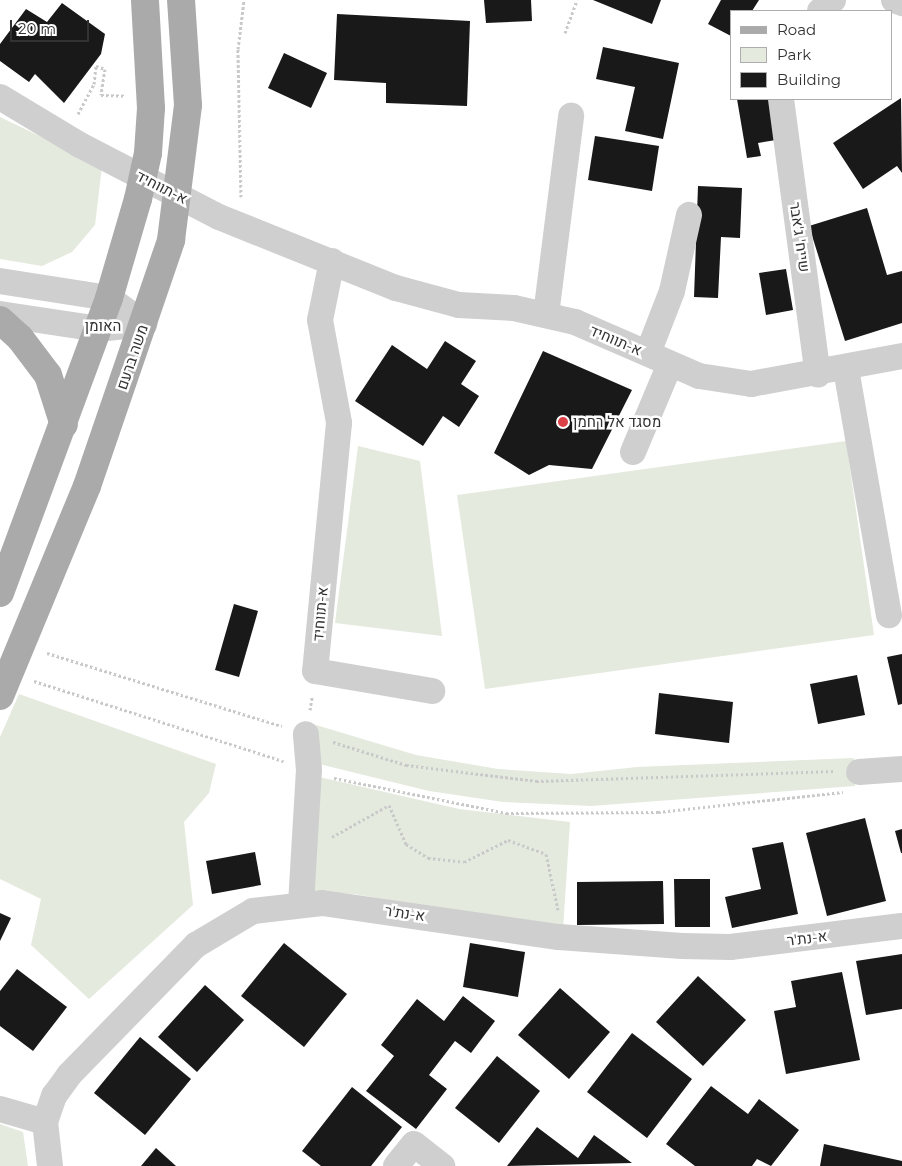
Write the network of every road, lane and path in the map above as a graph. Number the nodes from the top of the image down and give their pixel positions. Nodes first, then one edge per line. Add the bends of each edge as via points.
1 (145, 0) edge
2 (181, 0) edge
3 (244, 0) edge
4 (576, 0) edge
5 (833, 0) edge
6 (894, 0) edge
7 (902, 3) edge
8 (821, 10) edge
9 (565, 33) dead end
10 (0, 97) edge
11 (86, 99) dead end
12 (781, 100) edge
13 (142, 102) junction
14 (571, 116) dead end
15 (689, 215) dead end
16 (242, 226) junction
17 (332, 261) junction
18 (0, 281) edge
19 (109, 298) junction
20 (0, 314) edge
21 (546, 315) junction
22 (0, 320) edge
23 (144, 324) junction
24 (98, 329) junction
25 (902, 356) edge
26 (659, 359) junction
27 (846, 370) junction
28 (818, 375) junction
29 (64, 425) junction
30 (633, 452) dead end
31 (0, 593) edge
32 (889, 615) dead end
33 (42, 651) dead end
34 (315, 671) junction
35 (28, 679) dead end
36 (432, 691) dead end
37 (0, 696) edge
38 (306, 734) junction
39 (902, 769) edge
40 (310, 770) junction
41 (856, 781) junction
42 (303, 854) junction
43 (301, 904) junction
44 (902, 926) edge
45 (559, 937) junction
46 (0, 1109) edge
47 (45, 1122) junction
48 (50, 1166) edge
49 (396, 1166) edge
50 (442, 1166) edge

1 - 13 main road
2 - 23 main road, משה ברעם via 188,105 171,240
3 - 16 path via 238,49
4 - 9 path
5 - 8 street
6 - 7 street
10 - 16 street, א-תווחיד via 80,145
11 - 13 path via 96,66 105,70 101,95
12 - 28 street, שייח' ג'אבר
13 - 19 main road via 148,153
14 - 21 street
15 - 26 street
16 - 17 street, א-תווחיד
17 - 21 street, א-תווחיד via 396,288 459,305
17 - 34 street, א-תווחיד via 320,320 339,423
18 - 19 street, האומן
19 - 23 street, האומן
19 - 24 main road
20 - 24 street, האומן
21 - 26 street, א-תווחיד
22 - 29 main road via 20,338 48,375
23 - 24 street, האומן
23 - 37 main road, משה ברעם via 87,486
24 - 29 main road
25 - 27 street, א-תווחיד
26 - 28 street, א-תווחיד via 722,382 751,384
26 - 30 street
27 - 28 street, א-תווחיד
27 - 32 street
29 - 31 main road
33 - 38 path
34 - 36 street
34 - 38 path
35 - 40 path
38 - 40 street
38 - 41 path via 406,765 536,781
39 - 41 street
40 - 41 path via 352,783 506,813 658,812
40 - 42 street
42 - 43 street
42 - 45 path via 389,805 406,844 428,858 464,862 508,840 546,854 556,882
43 - 45 street, א-נת'ר via 389,911
43 - 47 street, א-נת'ר via 253,911 196,945 69,1075 54,1096
44 - 45 street, א-נת'ר via 730,947
46 - 47 street
47 - 48 street, א-נת'ר
49 - 50 street via 414,1144

